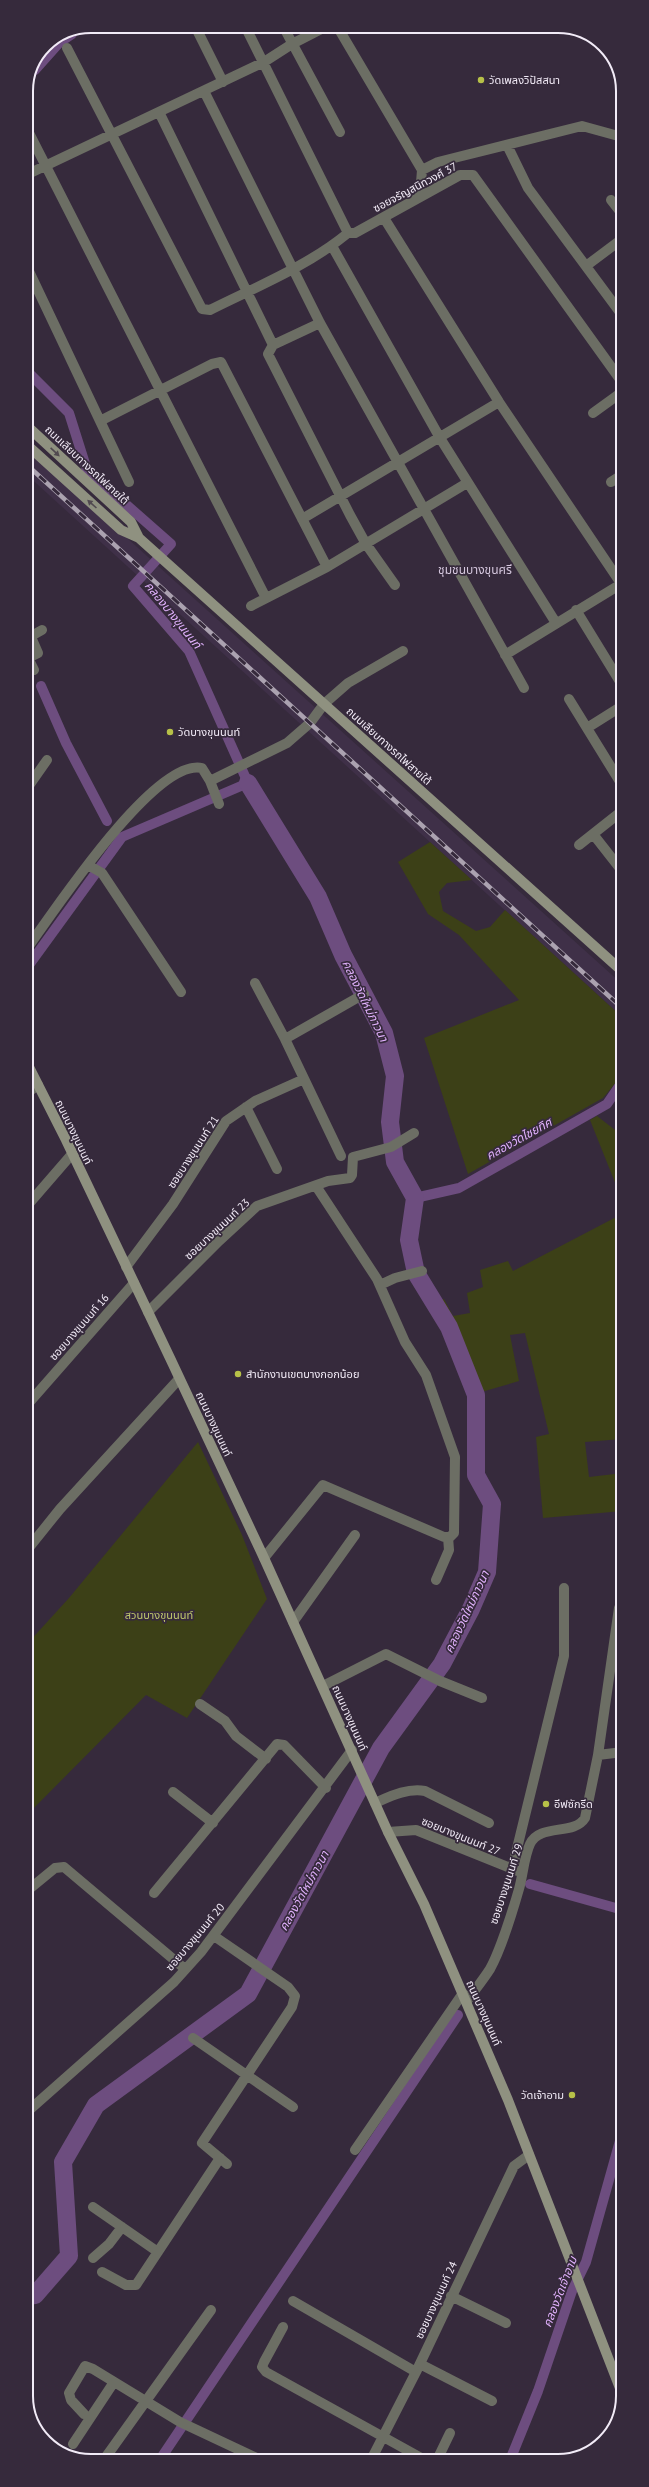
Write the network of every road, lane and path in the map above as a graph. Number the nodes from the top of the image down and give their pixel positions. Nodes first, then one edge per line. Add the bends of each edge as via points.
1 (198, 33) edge
2 (249, 33) edge
3 (287, 33) edge
4 (313, 33) edge
5 (341, 33) edge
6 (292, 44) junction
7 (67, 48) dead end
8 (264, 62) junction
9 (223, 82) junction
10 (204, 91) junction
11 (159, 112) junction
12 (340, 132) dead end
13 (112, 135) junction
14 (616, 135) edge
15 (33, 141) edge
16 (507, 145) junction
17 (46, 166) junction
18 (422, 170) junction
19 (33, 172) edge
20 (420, 196) junction
21 (611, 200) dead end
22 (616, 206) edge
23 (384, 218) junction
24 (348, 234) junction
25 (616, 244) edge
26 (332, 246) junction
27 (586, 266) junction
28 (291, 269) junction
29 (33, 280) edge
30 (247, 292) junction
31 (616, 307) edge
32 (320, 323) junction
33 (273, 345) junction
34 (616, 374) edge
35 (160, 390) junction
36 (616, 396) edge
37 (499, 402) junction
38 (593, 413) dead end
39 (100, 421) junction
40 (33, 431) edge
41 (440, 438) junction
42 (33, 450) edge
43 (397, 464) junction
44 (616, 479) edge
45 (129, 482) dead end
46 (611, 482) dead end
47 (467, 483) junction
48 (342, 497) junction
49 (422, 510) junction
50 (302, 520) junction
51 (139, 538) junction
52 (366, 544) junction
53 (327, 567) junction
54 (616, 575) edge
55 (395, 585) dead end
56 (616, 587) edge
57 (266, 598) junction
58 (251, 606) dead end
59 (576, 610) junction
60 (556, 623) junction
61 (42, 630) dead end
62 (33, 635) edge
63 (33, 646) edge
64 (403, 651) dead end
65 (33, 654) edge
66 (505, 655) junction
67 (616, 675) edge
68 (524, 688) dead end
69 (569, 699) dead end
70 (324, 704) junction
71 (616, 710) edge
72 (587, 728) junction
73 (48, 760) dead end
74 (616, 775) edge
75 (33, 780) edge
76 (210, 781) junction
77 (217, 799) dead end
78 (616, 816) edge
79 (592, 834) junction
80 (579, 845) dead end
81 (616, 864) edge
82 (88, 865) junction
83 (33, 940) edge
84 (616, 966) edge
85 (255, 983) dead end
86 (181, 992) dead end
87 (363, 994) dead end
88 (285, 1039) junction
89 (33, 1076) edge
90 (304, 1079) junction
91 (38, 1085) junction
92 (33, 1088) edge
93 (246, 1107) junction
94 (414, 1133) dead end
95 (72, 1154) junction
96 (341, 1156) dead end
97 (277, 1169) dead end
98 (316, 1186) junction
99 (33, 1199) edge
100 (126, 1267) junction
101 (422, 1271) dead end
102 (134, 1283) junction
103 (380, 1285) junction
104 (148, 1312) junction
105 (179, 1379) junction
106 (33, 1398) edge
107 (355, 1535) dead end
108 (448, 1537) junction
109 (33, 1543) edge
110 (264, 1558) junction
111 (436, 1580) dead end
112 (564, 1588) dead end
113 (293, 1622) junction
114 (616, 1629) edge
115 (323, 1686) junction
116 (482, 1698) dead end
117 (200, 1704) dead end
118 (352, 1751) junction
119 (616, 1753) edge
120 (598, 1755) junction
121 (266, 1759) junction
122 (326, 1788) junction
123 (174, 1792) dead end
124 (375, 1803) junction
125 (213, 1823) junction
126 (489, 1823) dead end
127 (388, 1832) junction
128 (512, 1869) junction
129 (523, 1877) junction
130 (33, 1886) edge
131 (154, 1893) dead end
132 (214, 1936) junction
133 (185, 1970) junction
134 (465, 1997) junction
135 (193, 2038) dead end
136 (246, 2076) junction
137 (33, 2107) edge
138 (293, 2107) dead end
139 (355, 2150) dead end
140 (529, 2155) junction
141 (93, 2207) dead end
142 (122, 2227) junction
143 (158, 2252) junction
144 (93, 2258) dead end
145 (102, 2272) dead end
146 (451, 2296) junction
147 (292, 2301) dead end
148 (211, 2310) dead end
149 (506, 2323) dead end
150 (283, 2328) dead end
151 (418, 2368) junction
152 (616, 2378) edge
153 (114, 2382) junction
154 (145, 2401) junction
155 (492, 2401) dead end
156 (84, 2414) dead end
157 (450, 2433) dead end
158 (383, 2438) junction
159 (73, 2444) dead end
160 (108, 2454) edge
161 (248, 2454) edge
162 (374, 2454) edge
163 (414, 2454) edge
164 (440, 2454) edge

1 - 9 street
2 - 8 street
3 - 6 street
4 - 6 street
5 - 18 street
6 - 8 street
6 - 12 street
7 - 13 street
8 - 9 street
8 - 24 street
9 - 10 street
10 - 11 street
10 - 28 street
11 - 13 street
11 - 30 street
13 - 17 street
13 - 30 street, ซอยจรัญสนิทวงศ์ 37 via 202,309 210,310
14 - 16 street via 582,126
15 - 17 street
16 - 18 street via 438,162
16 - 27 street via 528,188
17 - 19 street
17 - 35 street
18 - 20 street
20 - 23 street, ซอยจรัญสนิทวงศ์ 37
20 - 34 street, ซอยจรัญสนิทวงศ์ 37 via 460,175 476,177
21 - 22 street
23 - 24 street, ซอยจรัญสนิทวงศ์ 37
23 - 37 street
24 - 26 street, ซอยจรัญสนิทวงศ์ 37
25 - 27 street
26 - 28 street, ซอยจรัญสนิทวงศ์ 37
26 - 41 street
27 - 31 street
28 - 30 street, ซอยจรัญสนิทวงศ์ 37
28 - 32 street
29 - 39 street
30 - 33 street
32 - 33 street
32 - 43 street
33 - 48 street via 268,351 269,358
35 - 39 street
35 - 50 street via 221,362
35 - 57 street
36 - 38 street
37 - 41 street
37 - 54 street
39 - 45 street
40 -> 51 street, ถนนเลียบทางรถไฟสายใต้ via 131,522
41 - 43 street
41 - 47 street
51 -> 42 street via 121,530
43 - 48 street
43 - 49 street
44 - 46 street
47 - 49 street
47 - 60 street
48 - 50 street
48 - 52 street
49 - 52 street
49 - 66 street
50 - 53 street
51 - 70 street, ถนนเลียบทางรถไฟสายใต้
52 - 53 street
52 - 55 street
53 - 57 street
56 - 59 street
57 - 58 street
59 - 60 street
59 - 67 street
60 - 66 street
61 - 62 street
63 - 65 street via 38,653
64 - 70 street via 348,683
66 - 68 street
69 - 72 street
70 - 76 street via 310,723 287,743
70 - 84 street, ถนนเลียบทางรถไฟสายใต้
71 - 72 street
72 - 74 street
73 - 75 street
76 - 77 street
76 - 82 street via 203,769 198,767 173,776 155,788 101,847
78 - 79 street
79 - 80 street
79 - 81 street
82 - 83 street
82 - 86 street via 102,873
85 - 88 street
87 - 88 street
88 - 90 street
89 - 91 street, ถนนบางขุนนนท์
90 - 93 street, ซอยบางขุนนนท์ 21
90 - 96 street
91 - 92 street
91 - 95 street, ถนนบางขุนนนท์
93 - 97 street
93 - 100 street, ซอยบางขุนนนท์ 21 via 226,1121 173,1204
94 - 98 street, ซอยบางขุนนนท์ 23 via 391,1147 353,1157 350,1178 328,1181
95 - 99 street
95 - 100 street, ถนนบางขุนนนท์
98 - 103 street
98 - 104 street, ซอยบางขุนนนท์ 23 via 257,1206
100 - 102 street, ถนนบางขุนนนท์
101 - 103 street
102 - 104 street, ถนนบางขุนนนท์
102 - 106 street, ซอยบางขุนนนท์ 16
103 - 108 street via 406,1342 426,1375 455,1457 454,1533
104 - 105 street, ถนนบางขุนนนท์
105 - 109 street via 60,1509
105 - 110 street, ถนนบางขุนนนท์
107 - 113 street
108 - 110 street via 323,1485
108 - 111 street via 449,1550
110 - 113 street, ถนนบางขุนนนท์
112 - 128 street via 564,1656
113 - 115 street, ถนนบางขุนนนท์
114 - 120 street, ซอยบางขุนนนท์ 29
115 - 116 street via 386,1654 440,1681
115 - 118 street, ถนนบางขุนนนท์
117 - 121 street via 225,1721 236,1736
118 - 122 street, ซอยบางขุนนนท์ 20
118 - 124 street, ถนนบางขุนนนท์
119 - 120 street
120 - 129 street, ซอยบางขุนนนท์ 29 via 585,1818 581,1824 536,1837 530,1844
121 - 122 street via 277,1744 284,1745
121 - 125 street
122 - 132 street, ซอยบางขุนนนท์ 20
123 - 125 street
124 - 126 street via 398,1793 425,1791
124 - 127 street, ถนนบางขุนนนท์
125 - 131 street
127 - 128 street, ซอยบางขุนนนท์ 27 via 416,1830
127 - 134 street, ถนนบางขุนนนท์ via 424,1904
128 - 129 street, ซอยบางขุนนนท์ 27
129 - 134 street, ซอยบางขุนนนท์ 29 via 490,1968
130 - 133 street via 55,1868 64,1867
132 - 133 street, ซอยบางขุนนนท์ 20
132 - 136 street via 288,1987 295,1996 292,2007
133 - 137 street, ซอยบางขุนนนท์ 20
134 - 139 street, ซอยบางขุนนนท์ 29
134 - 140 street, ถนนบางขุนนนท์
135 - 136 street
136 - 138 street
136 - 143 street via 202,2143 224,2161
140 - 146 street, ซอยบางขุนนนท์ 24 via 514,2166
140 - 152 street, ถนนบางขุนนนท์
141 - 142 street
142 - 143 street
142 - 144 street via 109,2244
143 - 145 street via 133,2287 126,2286
146 - 149 street
146 - 151 street, ซอยบางขุนนนท์ 24
147 - 151 street
148 - 154 street
150 - 158 street via 264,2362 264,2370
151 - 155 street
151 - 158 street, ซอยบางขุนนนท์ 24
153 - 154 street
153 - 156 street via 93,2369 85,2366 83,2368 69,2393 71,2400
153 - 159 street
154 - 160 street
154 - 161 street via 180,2422
157 - 164 street
158 - 162 street, ซอยบางขุนนนท์ 24
158 - 163 street

